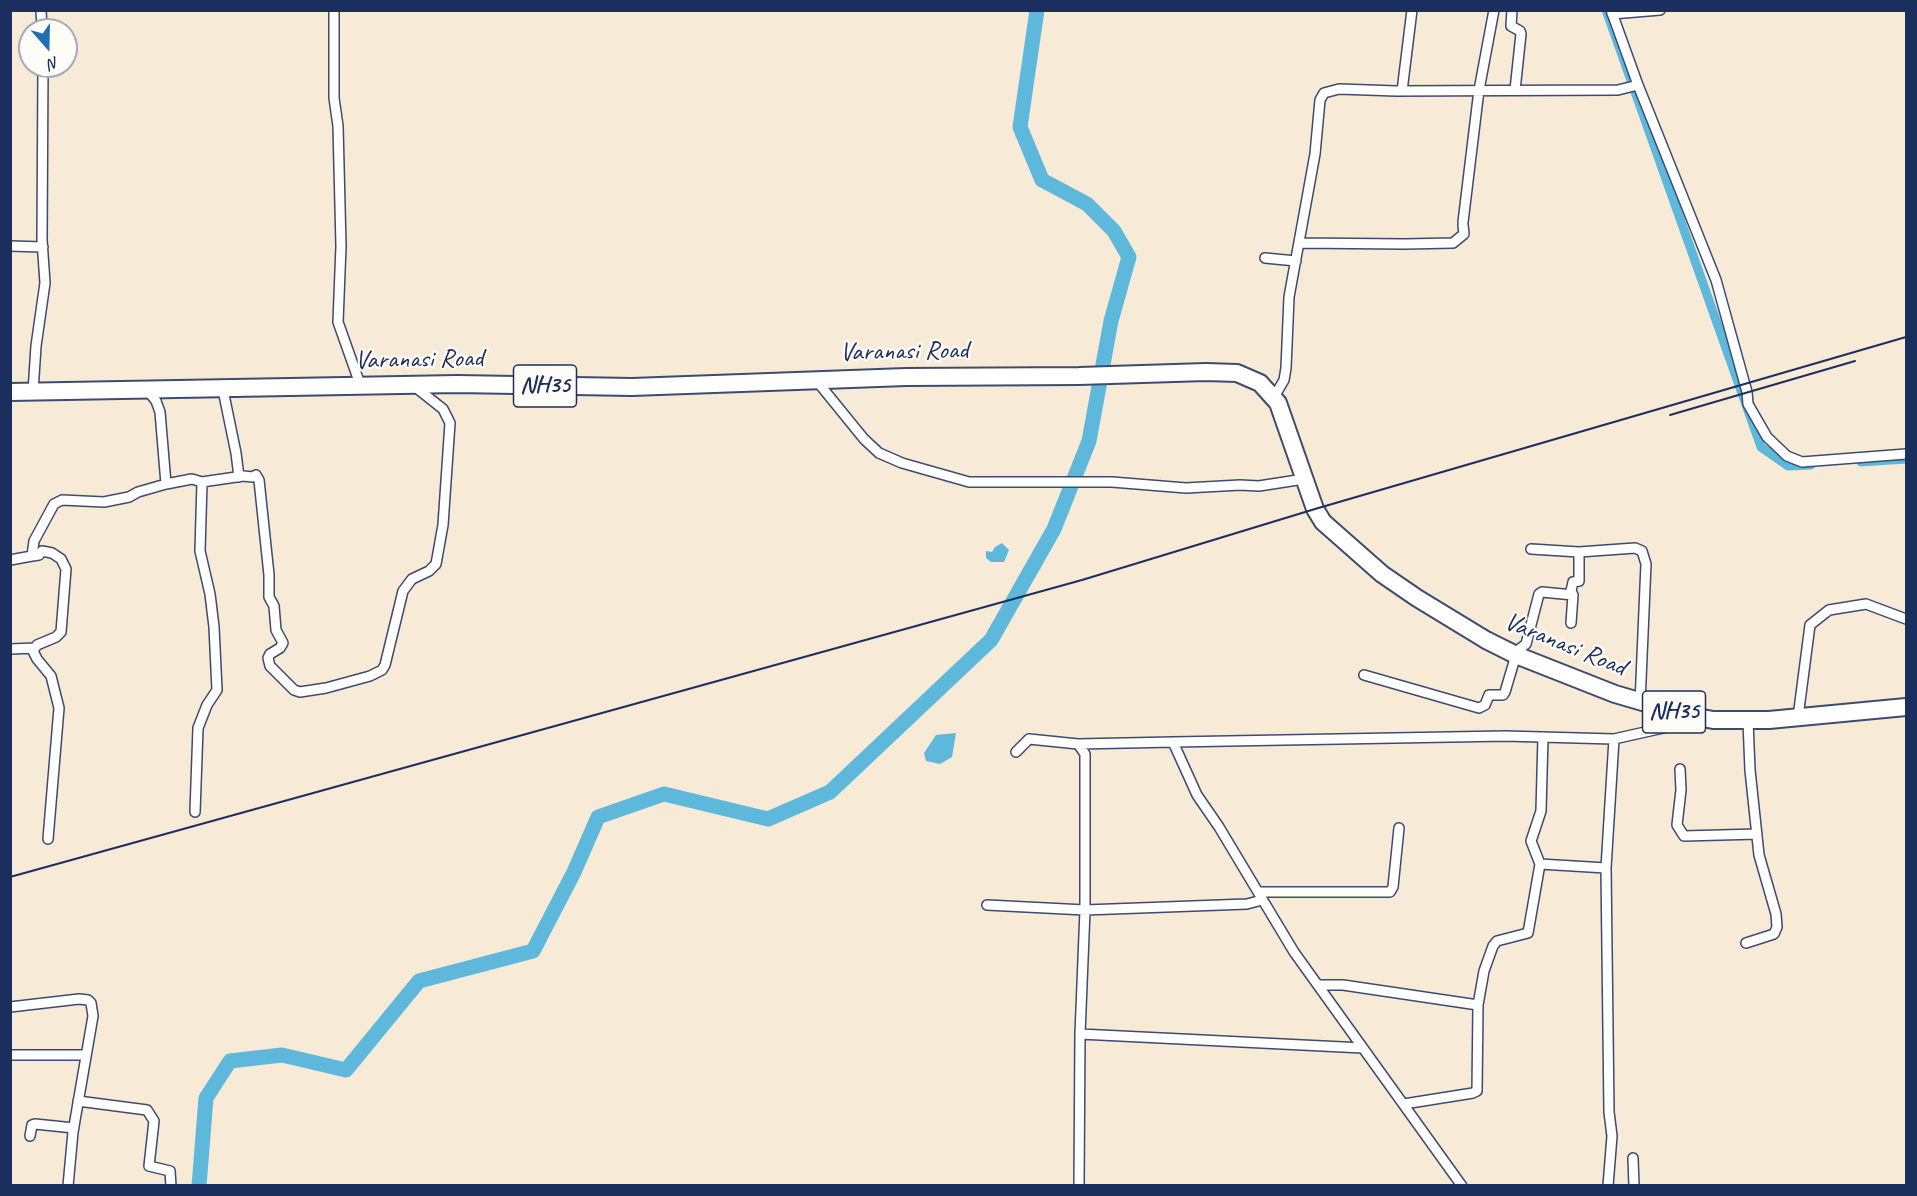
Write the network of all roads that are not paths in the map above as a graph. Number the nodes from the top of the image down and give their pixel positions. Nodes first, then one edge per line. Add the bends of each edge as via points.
1 (334, 10) edge
2 (1412, 10) edge
3 (1494, 10) edge
4 (1512, 10) edge
5 (1660, 10) edge
6 (1612, 12) edge
7 (43, 78) edge
8 (1636, 86) junction
9 (1479, 90) junction
10 (1515, 90) junction
11 (1402, 91) junction
12 (1299, 243) junction
13 (10, 246) edge
14 (43, 247) junction
15 (1265, 258) dead end
16 (1296, 261) junction
17 (816, 380) junction
18 (412, 384) junction
19 (361, 387) junction
20 (147, 390) junction
21 (223, 390) junction
22 (10, 392) edge
23 (33, 392) junction
24 (1274, 397) junction
25 (1906, 454) edge
26 (239, 477) junction
27 (1304, 479) junction
28 (202, 482) junction
29 (166, 484) junction
30 (1531, 549) dead end
31 (1579, 552) junction
32 (32, 556) junction
33 (10, 560) edge
34 (1573, 595) junction
35 (1906, 619) edge
36 (1571, 623) dead end
37 (35, 648) junction
38 (10, 649) edge
39 (1515, 654) junction
40 (1364, 675) dead end
41 (1640, 703) junction
42 (1906, 707) edge
43 (1688, 715) junction
44 (1798, 717) junction
45 (1748, 721) junction
46 (1543, 738) junction
47 (1614, 738) junction
48 (1173, 742) junction
49 (1078, 744) junction
50 (1016, 753) dead end
51 (1680, 770) dead end
52 (195, 812) dead end
53 (1399, 828) dead end
54 (1757, 834) junction
55 (48, 840) dead end
56 (1540, 864) junction
57 (1606, 868) junction
58 (1261, 896) junction
59 (987, 905) dead end
60 (1086, 910) junction
61 (1746, 943) dead end
62 (1318, 985) junction
63 (1478, 1005) junction
64 (10, 1007) edge
65 (1080, 1034) junction
66 (1363, 1048) junction
67 (10, 1055) edge
68 (86, 1055) junction
69 (78, 1101) junction
70 (1404, 1104) junction
71 (74, 1128) junction
72 (30, 1136) dead end
73 (1634, 1158) dead end
74 (68, 1185) edge
75 (171, 1185) edge
76 (1079, 1185) edge
77 (1462, 1185) edge
78 (1608, 1185) edge
79 (1634, 1185) edge

1 - 19 street via 341,246 338,322
2 - 11 street
3 - 9 street
4 - 10 street via 1511,26 1521,34
5 - 6 street
6 - 8 street
7 - 14 street
8 - 10 street
8 - 25 street via 1716,280 1748,404 1767,437 1787,456 1802,462
9 - 10 street
9 - 11 street
9 - 12 street via 1464,234 1453,243
11 - 12 street via 1333,89 1321,96
12 - 16 street
13 - 14 street
14 - 23 street via 44,295
15 - 16 street
16 - 24 street via 1288,306 1286,368
17 - 18 highway, Varanasi Road / NH35 via 632,387
17 - 24 highway, Varanasi Road / NH35 via 1237,373 1260,383
17 - 27 street via 869,444 885,457 969,482 1112,482 1186,488 1259,486
18 - 19 highway, Varanasi Road / NH35
18 - 26 street via 443,409 450,423 444,520 436,564 412,579 403,591 385,665 376,674 300,692 270,666 270,654 283,643 269,597 260,480 256,475
19 - 21 highway, Varanasi Road / NH35
20 - 21 highway, Varanasi Road / NH35
20 - 23 highway, Varanasi Road / NH35
20 - 29 street via 160,412
21 - 26 street
22 - 23 highway, Varanasi Road / NH35
24 - 27 highway, NH35
26 - 28 street
27 - 39 highway, Varanasi Road / NH35 via 1318,516 1382,574
28 - 29 street via 192,479
28 - 52 street via 200,551 210,594 217,690 198,728
29 - 32 street via 104,502 58,501 34,541
30 - 31 street
31 - 34 street via 1580,581 1573,582
31 - 41 street via 1635,548 1645,557
32 - 33 street
32 - 37 street via 42,551 52,553 64,564 66,575 61,632
34 - 36 street
34 - 39 street via 1539,594 1526,644
35 - 44 street via 1866,604 1829,610 1810,625
37 - 38 street
37 - 55 street via 34,654 51,676 59,708
39 - 40 street via 1505,692 1489,694 1485,705 1479,708
39 - 41 highway, Varanasi Road / NH35
41 - 43 highway, Varanasi Road / NH35
42 - 44 highway, Varanasi Road / NH35
43 - 45 highway, Varanasi Road / NH35
43 - 47 street via 1672,726
44 - 45 highway, Varanasi Road / NH35
45 - 54 street
46 - 47 street
46 - 48 street
46 - 56 street via 1541,811 1531,841
47 - 57 street
48 - 49 street
48 - 58 street via 1197,795
49 - 50 street via 1029,739
49 - 60 street via 1085,754
51 - 54 street via 1677,825 1684,836
53 - 58 street via 1390,892
54 - 61 street via 1777,927 1774,934
56 - 57 street
56 - 63 street via 1528,933 1501,939 1493,946
57 - 78 street via 1612,1136
58 - 60 street via 1247,904
58 - 62 street
59 - 60 street
60 - 65 street
62 - 63 street via 1343,984
62 - 66 street
63 - 70 street via 1477,1090
64 - 68 street via 88,1000 93,1016
65 - 66 street
65 - 76 street
66 - 70 street
67 - 68 street
68 - 69 street
69 - 71 street
69 - 75 street via 147,1110 154,1121 148,1166 170,1171
70 - 77 street
71 - 72 street via 35,1124
71 - 74 street
73 - 79 street

